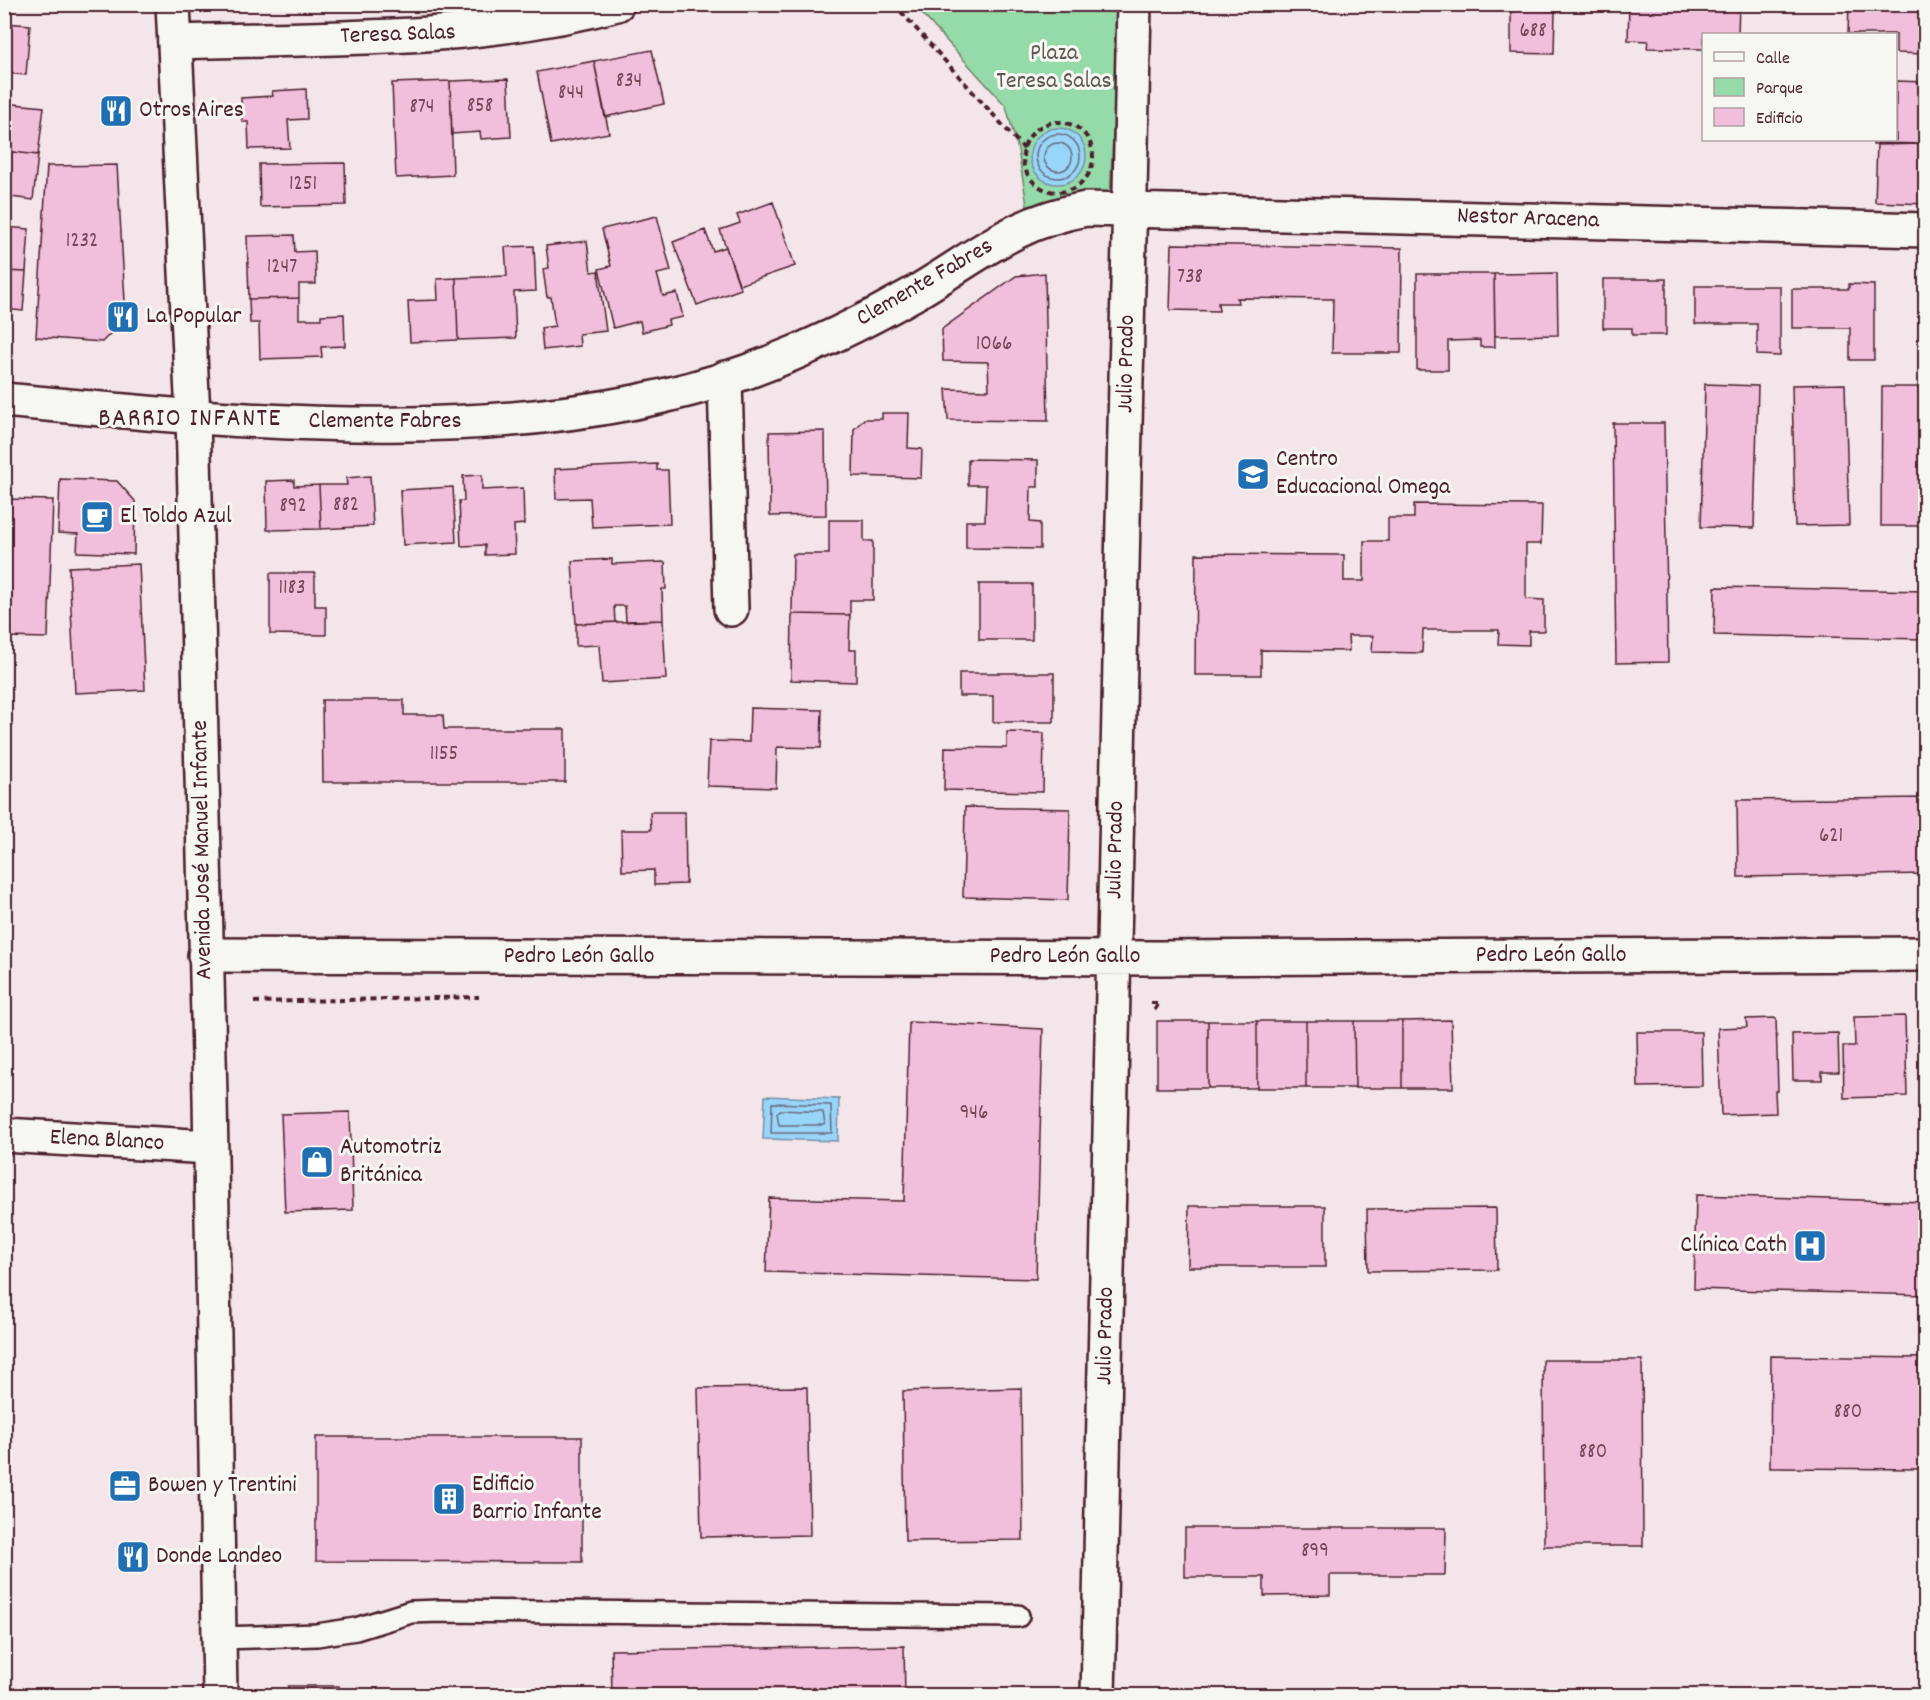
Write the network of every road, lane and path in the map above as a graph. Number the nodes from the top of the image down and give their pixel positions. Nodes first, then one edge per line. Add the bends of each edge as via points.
1 (173, 4) edge
2 (617, 4) edge
3 (894, 4) edge
4 (1134, 4) edge
5 (175, 42) junction
6 (1024, 149) junction
7 (1130, 208) junction
8 (1926, 230) edge
9 (725, 378) junction
10 (4, 400) edge
11 (193, 416) junction
12 (731, 609) dead end
13 (204, 954) junction
14 (1926, 954) edge
15 (1114, 958) junction
16 (1151, 1003) dead end
17 (1150, 1017) dead end
18 (4, 1135) edge
19 (210, 1147) junction
20 (1018, 1616) dead end
21 (219, 1638) junction
22 (220, 1695) edge
23 (1098, 1695) edge

1 - 5 street, Avenida José Manuel Infante
2 - 5 street, Teresa Salas via 575,16 449,34
3 - 6 path
4 - 7 street, Julio Prado
5 - 11 street, Avenida José Manuel Infante
6 - 6 path via 1026,171 1041,188 1065,192 1076,188 1092,170 1092,146 1086,135 1067,122 1045,124 1028,138
7 - 8 street, Nestor Aracena
7 - 9 street, Clemente Fabres via 1086,209 1040,219 1016,229 914,293 824,340
7 - 15 street, Julio Prado
9 - 11 street, Clemente Fabres via 670,394 572,412 474,422 345,424
9 - 12 street
10 - 11 street, Clemente Fabres
11 - 13 street, Avenida José Manuel Infante
13 - 15 street, Pedro León Gallo
13 - 19 street, Avenida José Manuel Infante
14 - 15 street, Pedro León Gallo
15 - 23 street, Julio Prado
16 - 17 path via 1159,1003
18 - 19 street, Elena Blanco
19 - 21 street, Avenida José Manuel Infante
20 - 21 lane via 441,1611 411,1612 356,1629 317,1635
21 - 22 street, Avenida José Manuel Infante

